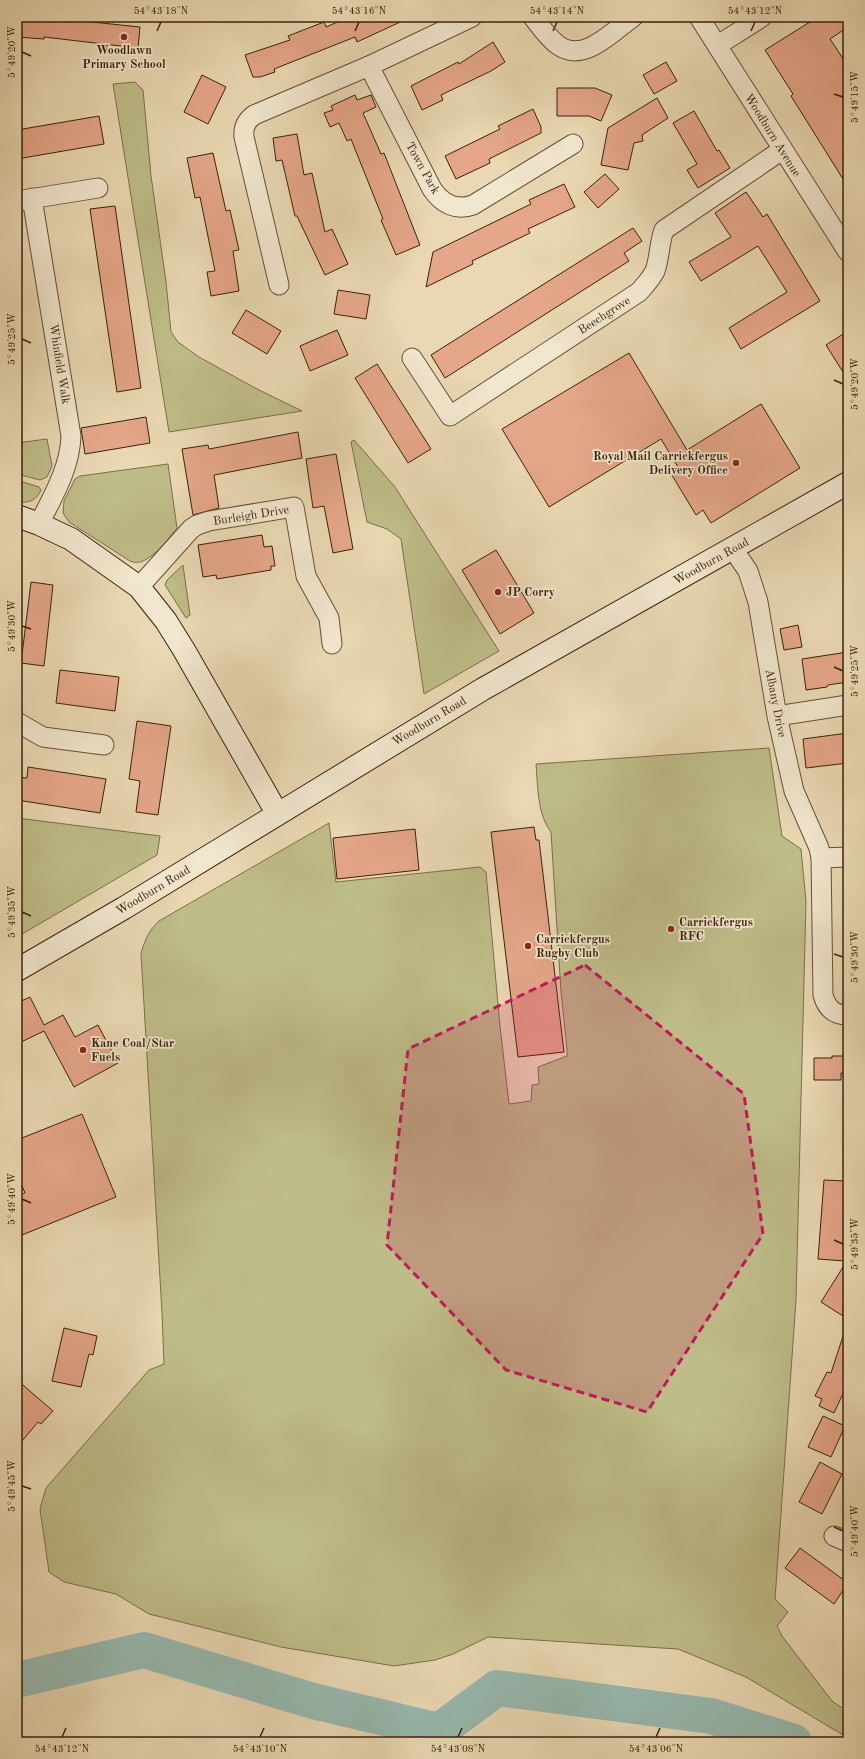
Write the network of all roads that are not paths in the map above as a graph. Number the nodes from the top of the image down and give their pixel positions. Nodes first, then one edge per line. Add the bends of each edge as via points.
1 (472, 17) edge
2 (533, 17) edge
3 (633, 17) edge
4 (699, 17) edge
5 (762, 17) edge
6 (718, 45) junction
7 (369, 66) junction
8 (573, 144) dead end
9 (782, 150) junction
10 (98, 188) dead end
11 (25, 200) edge
12 (848, 252) edge
13 (279, 285) dead end
14 (412, 358) dead end
15 (848, 483) edge
16 (17, 516) edge
17 (39, 524) junction
18 (733, 549) junction
19 (139, 587) junction
20 (332, 644) dead end
21 (848, 705) edge
22 (777, 716) junction
23 (17, 722) edge
24 (104, 745) dead end
25 (277, 814) junction
26 (848, 857) edge
27 (822, 858) junction
28 (17, 970) edge
29 (848, 1015) edge

1 - 7 street
2 - 3 street via 556,43 577,52 592,47
4 - 6 street, Woodburn Avenue
5 - 6 street
6 - 9 street, Woodburn Avenue
7 - 8 street, Town Park via 432,189 452,207 464,208 473,205
7 - 13 street via 254,115 245,124 244,137
9 - 12 street, Woodburn Avenue
9 - 14 street, Beechgrove via 664,230 655,270 639,292 454,421
10 - 11 street, Whinfield Walk
11 - 17 street, Whinfield Walk via 71,436 65,471
15 - 18 street, Woodburn Road
16 - 17 street
17 - 19 street via 84,547
18 - 22 street, Albany Drive via 748,571 758,602
18 - 25 street, Woodburn Road via 482,689
19 - 20 street, Burleigh Drive via 197,525 294,507 306,576 329,618
19 - 25 street via 166,621 184,650
21 - 22 street
22 - 27 street, Albany Drive via 794,791
23 - 24 street via 43,737
25 - 28 street, Woodburn Road
26 - 27 street
27 - 29 street, Albany Drive via 823,995 830,1010

